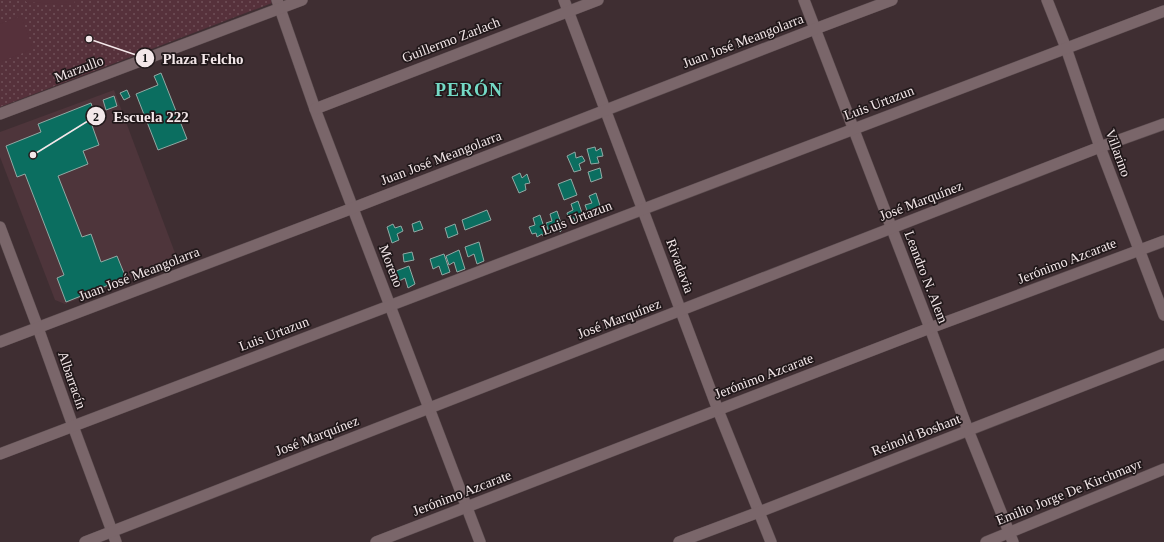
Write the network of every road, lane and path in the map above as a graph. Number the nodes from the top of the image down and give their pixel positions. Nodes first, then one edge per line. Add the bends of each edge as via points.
1 (302, 0) edge
2 (564, 0) edge
3 (598, 0) edge
4 (804, 0) edge
5 (892, 0) edge
6 (1047, 0) edge
7 (279, 4) edge
8 (1164, 10) edge
9 (568, 11) junction
10 (815, 29) junction
11 (1066, 48) junction
12 (315, 109) junction
13 (606, 110) junction
14 (0, 114) edge
15 (1164, 124) edge
16 (854, 129) junction
17 (1100, 147) junction
18 (353, 208) junction
19 (642, 209) junction
20 (0, 228) edge
21 (892, 228) junction
22 (1164, 240) edge
23 (1138, 250) junction
24 (390, 305) junction
25 (680, 311) junction
26 (1164, 316) edge
27 (38, 328) junction
28 (930, 328) junction
29 (0, 342) edge
30 (1164, 354) edge
31 (430, 408) junction
32 (718, 410) junction
33 (73, 426) junction
34 (968, 430) junction
35 (0, 454) edge
36 (1164, 469) edge
37 (467, 507) junction
38 (759, 512) junction
39 (114, 537) edge
40 (1011, 538) edge
41 (85, 542) edge
42 (376, 542) edge
43 (480, 542) edge
44 (679, 542) edge
45 (771, 542) edge
46 (986, 542) edge

1 - 7 street, Marzullo
2 - 9 street, Rivadavia
3 - 9 street, Guillermo Zarlach
4 - 10 street, Leandro N. Alem
5 - 10 street, Juan José Meangolarra
6 - 11 street, Villarino
7 - 12 street, Moreno
7 - 14 street, Marzullo
8 - 11 street, Luis Urtazun
9 - 12 street, Guillermo Zarlach
9 - 13 street, Rivadavia
10 - 13 street, Juan José Meangolarra
10 - 16 street, Leandro N. Alem
11 - 16 street, Luis Urtazun
11 - 17 street, Villarino
12 - 18 street, Moreno
13 - 18 street, Juan José Meangolarra
13 - 19 street, Rivadavia
15 - 17 street, José Marquínez
16 - 19 street, Luis Urtazun
16 - 21 street, Leandro N. Alem
17 - 21 street, José Marquínez
17 - 23 street, Villarino
18 - 24 street, Moreno
18 - 27 street, Juan José Meangolarra
19 - 24 street, Luis Urtazun
19 - 25 street, Rivadavia
20 - 27 street, Albarracín
21 - 25 street, José Marquínez
21 - 28 street, Leandro N. Alem
22 - 23 street, Jerónimo Azcarate
23 - 26 street, Villarino
23 - 28 street, Jerónimo Azcarate
24 - 31 street, Moreno
24 - 33 street, Luis Urtazun
25 - 31 street, José Marquínez
25 - 32 street, Rivadavia
27 - 29 street, Juan José Meangolarra
27 - 33 street, Albarracín
28 - 32 street, Jerónimo Azcarate
28 - 34 street, Leandro N. Alem
30 - 34 street, Reinold Boshant
31 - 37 street, Moreno
31 - 39 street, José Marquínez
32 - 37 street, Jerónimo Azcarate
32 - 38 street, Rivadavia
33 - 35 street, Luis Urtazun
33 - 39 street, Albarracín
34 - 38 street, Reinold Boshant
34 - 40 street, Leandro N. Alem
36 - 40 street, Emilio Jorge De Kirchmayr
37 - 42 street, Jerónimo Azcarate
37 - 43 street, Moreno
38 - 44 street, Reinold Boshant
38 - 45 street, Rivadavia
39 - 41 street, José Marquínez
40 - 46 street, Emilio Jorge De Kirchmayr

